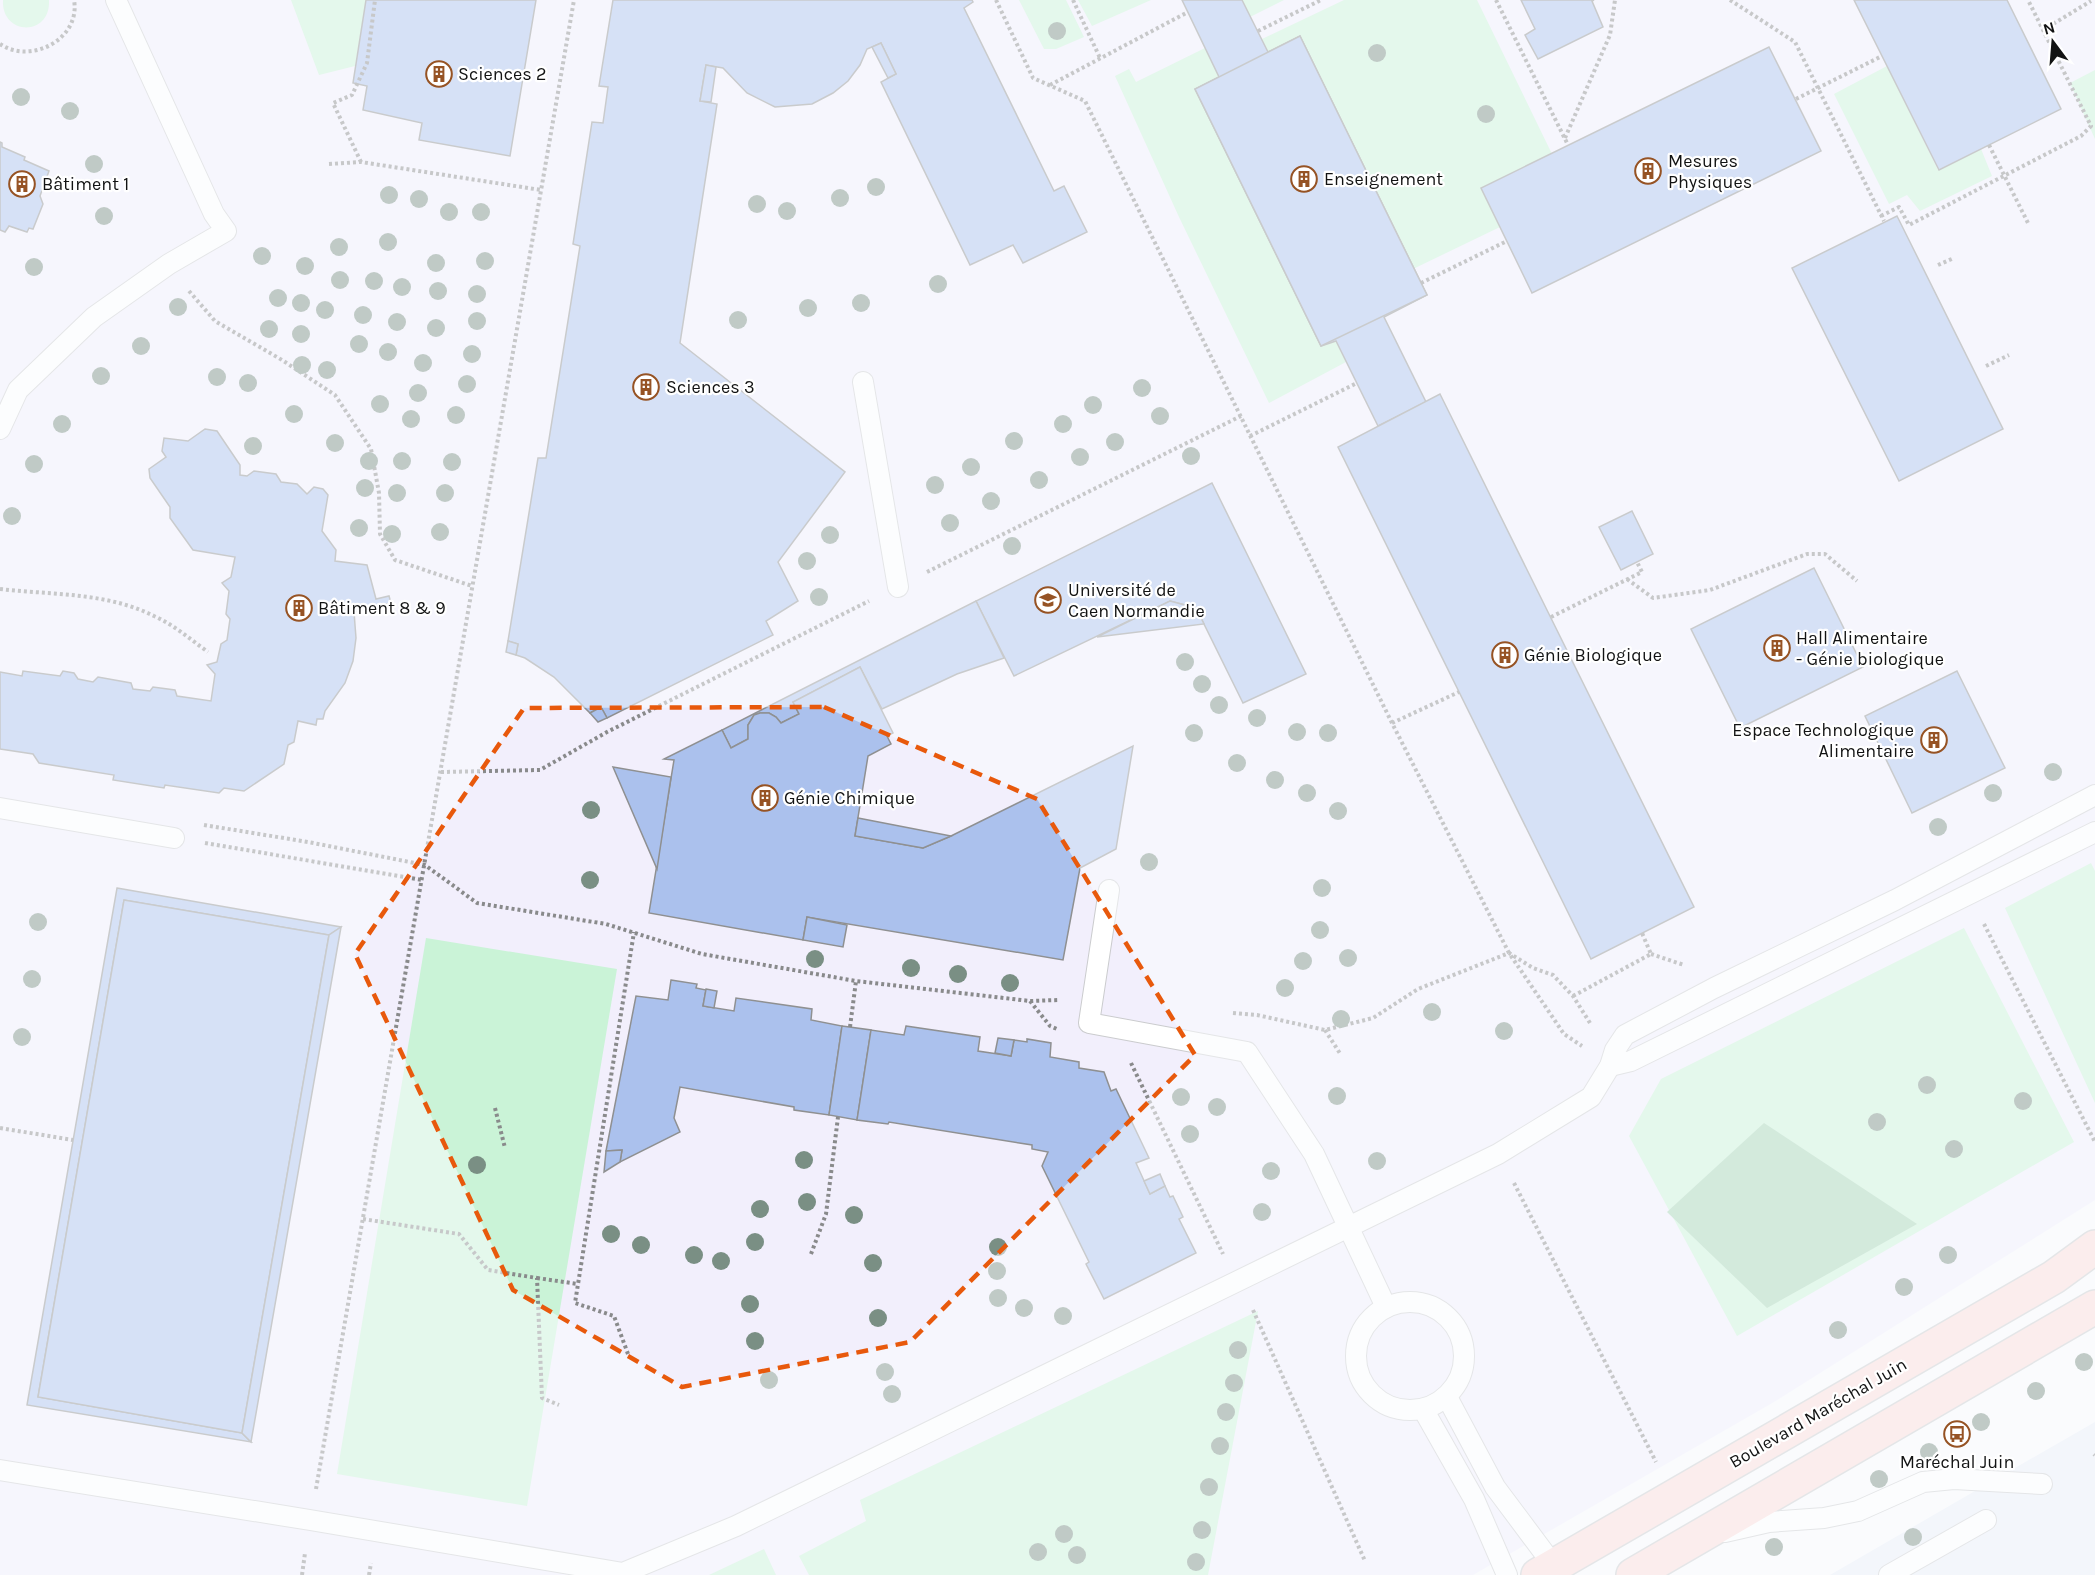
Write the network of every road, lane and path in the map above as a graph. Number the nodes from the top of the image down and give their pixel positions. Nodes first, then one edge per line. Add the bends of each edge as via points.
1 (74, 0) edge
2 (116, 0) edge
3 (375, 0) edge
4 (574, 0) edge
5 (996, 0) edge
6 (1073, 0) edge
7 (1321, 0) edge
8 (1496, 0) edge
9 (1615, 0) edge
10 (1730, 0) edge
11 (2028, 0) edge
12 (2091, 1) edge
13 (1188, 12) dead end
14 (2043, 30) junction
15 (1258, 31) dead end
16 (0, 44) edge
17 (1882, 56) dead end
18 (1100, 58) junction
19 (1050, 85) junction
20 (1818, 88) junction
21 (1796, 99) dead end
22 (1565, 138) junction
23 (1568, 145) dead end
24 (1989, 145) dead end
25 (361, 162) junction
26 (329, 164) dead end
27 (2005, 176) junction
28 (541, 190) junction
29 (1881, 216) junction
30 (1884, 221) dead end
31 (2028, 223) dead end
32 (1507, 241) dead end
33 (1954, 258) dead end
34 (1938, 266) dead end
35 (1421, 283) dead end
36 (182, 284) dead end
37 (2009, 355) dead end
38 (1986, 366) dead end
39 (862, 382) dead end
40 (1357, 383) dead end
41 (1241, 416) junction
42 (0, 429) edge
43 (1250, 436) junction
44 (1637, 562) dead end
45 (1628, 579) junction
46 (1857, 581) dead end
47 (472, 586) junction
48 (898, 587) junction
49 (0, 589) edge
50 (1551, 617) dead end
51 (208, 652) dead end
52 (1459, 692) dead end
53 (1392, 723) junction
54 (441, 772) junction
55 (2095, 795) edge
56 (0, 808) edge
57 (198, 824) dead end
58 (2095, 832) edge
59 (174, 838) joint
60 (424, 865) junction
61 (422, 880) junction
62 (1109, 890) dead end
63 (1979, 914) dead end
64 (634, 932) junction
65 (1642, 933) dead end
66 (1509, 953) junction
67 (1651, 954) junction
68 (1684, 965) dead end
69 (856, 981) junction
70 (1572, 996) junction
71 (1093, 999) junction
72 (1029, 1001) junction
73 (1222, 1012) dead end
74 (1590, 1023) dead end
75 (850, 1027) dead end
76 (1059, 1030) dead end
77 (1325, 1030) junction
78 (1341, 1055) dead end
79 (1129, 1060) dead end
80 (1610, 1066) junction
81 (495, 1108) dead end
82 (838, 1117) dead end
83 (0, 1128) edge
84 (73, 1140) dead end
85 (2094, 1142) edge
86 (505, 1148) dead end
87 (1513, 1182) dead end
88 (363, 1219) junction
89 (1349, 1227) junction
90 (2095, 1247) edge
91 (811, 1254) dead end
92 (1226, 1260) dead end
93 (537, 1278) junction
94 (578, 1284) junction
95 (1386, 1307) junction
96 (2095, 1307) edge
97 (1253, 1310) dead end
98 (628, 1354) dead end
99 (1447, 1397) junction
100 (559, 1405) dead end
101 (1423, 1409) junction
102 (1656, 1462) dead end
103 (0, 1470) edge
104 (2042, 1484) dead end
105 (316, 1490) dead end
106 (1986, 1520) dead end
107 (1694, 1540) junction
108 (306, 1546) dead end
109 (1365, 1561) dead end
110 (1546, 1570) edge
111 (302, 1575) edge
112 (1507, 1575) edge
113 (1633, 1575) edge
114 (1889, 1575) edge

1 - 16 path via 73,19 66,31 45,49 16,52
2 - 42 lane via 214,214 226,231 169,264 94,317 18,390
3 - 25 path via 367,63 352,95 333,103
4 - 28 path
5 - 19 path via 1033,78
6 - 18 path
7 - 15 path
8 - 22 path
9 - 22 path via 1610,35
10 - 20 path via 1794,42
11 - 14 path
12 - 14 path
13 - 18 path
14 - 27 path via 2091,126 2081,136
17 - 20 path
18 - 19 path
19 - 41 path via 1085,101
20 - 21 path
20 - 29 path
22 - 23 path
24 - 27 path
25 - 26 path
25 - 28 path
27 - 29 path via 1909,225 1899,207
27 - 31 path
28 - 47 path
29 - 30 path
32 - 35 path
33 - 34 path
36 - 47 path via 215,321 335,395 371,449 379,492 380,534 395,560
37 - 38 path
39 - 48 lane
40 - 43 path
41 - 43 path
41 - 48 path
43 - 53 path
44 - 45 path via 1642,572
45 - 46 path via 1653,598 1710,590 1807,554 1825,554
45 - 50 path
47 - 54 path
48 - 54 path via 607,732 540,770
49 - 51 path via 122,603 153,615
52 - 53 path
53 - 66 path
54 - 60 path
55 - 80 lane via 1625,1035
56 - 59 lane
57 - 60 path
58 - 80 lane via 1631,1061
59 - 61 path
60 - 61 path
60 - 64 path via 477,903
61 - 88 path
62 - 71 lane
63 - 85 path
64 - 69 path via 702,954
64 - 94 path
65 - 67 path
66 - 70 path via 1553,975
66 - 77 path via 1418,989 1373,1018
66 - 80 path via 1564,1034
67 - 68 path
67 - 70 path
69 - 72 path
69 - 75 path
70 - 74 path
71 - 72 path
71 - 89 lane via 1089,1023 1247,1052 1314,1154
72 - 76 path via 1050,1026
73 - 77 path
77 - 78 path
79 - 92 path
80 - 89 lane via 1591,1097 1557,1118 1498,1154
81 - 86 path
82 - 91 path via 826,1214
83 - 84 path
87 - 102 path
88 - 93 path via 459,1234 488,1270
88 - 105 path
89 - 95 lane
89 - 103 lane via 736,1526 623,1573
90 - 110 main road, Boulevard Maréchal Juin via 2054,1277
93 - 94 path
93 - 100 path via 542,1398
94 - 98 path via 575,1303 614,1316
95 - 99 lane via 1420,1303 1450,1318 1465,1350 1458,1383
95 - 101 lane via 1361,1332 1356,1349 1362,1383 1373,1397 1389,1406 1405,1411
96 - 107 main road
97 - 109 path
99 - 101 lane
99 - 110 lane via 1495,1487
101 - 112 lane via 1474,1499
104 - 107 lane via 1954,1479 1923,1482 1858,1511 1769,1522
106 - 114 lane
107 - 113 main road
108 - 111 path

